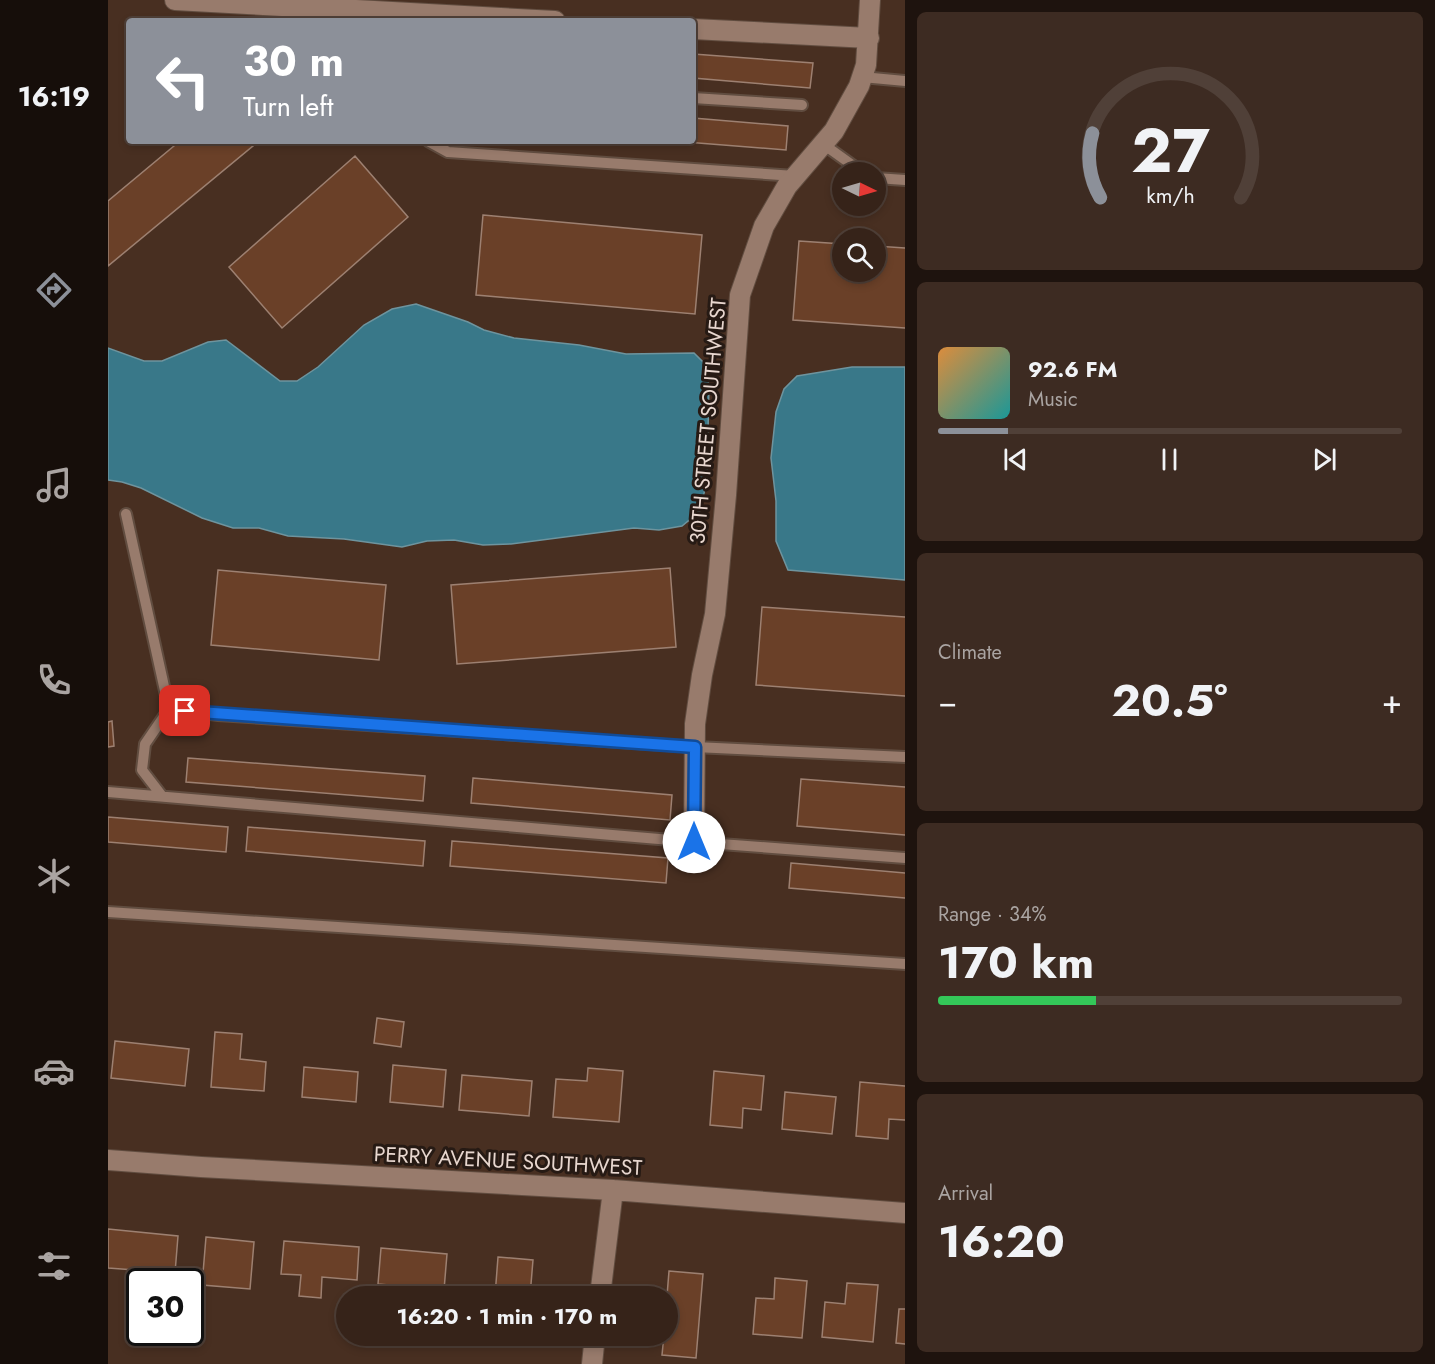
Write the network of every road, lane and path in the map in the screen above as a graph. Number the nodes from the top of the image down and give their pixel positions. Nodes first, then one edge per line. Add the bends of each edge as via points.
1 (175, 0) edge
2 (870, 0) edge
3 (325, 14) edge
4 (456, 18) edge
5 (696, 29) edge
6 (869, 38) junction
7 (862, 77) junction
8 (905, 81) edge
9 (696, 98) edge
10 (802, 105) dead end
11 (433, 144) edge
12 (823, 144) junction
13 (848, 162) edge
14 (796, 176) junction
15 (886, 179) edge
16 (905, 180) edge
17 (126, 514) dead end
18 (169, 709) junction
19 (695, 747) junction
20 (905, 757) edge
21 (108, 792) edge
22 (162, 796) junction
23 (694, 842) junction
24 (905, 858) edge
25 (108, 912) edge
26 (905, 964) edge
27 (108, 1160) edge
28 (613, 1191) junction
29 (905, 1213) edge
30 (601, 1286) edge
31 (594, 1346) edge
32 (592, 1364) edge

1 - 3 street
2 - 6 street, 30TH STREET SOUTHWEST
3 - 4 street
5 - 6 street
6 - 7 street, 30TH STREET SOUTHWEST
7 - 8 lane
7 - 12 street, 30TH STREET SOUTHWEST
9 - 10 lane
11 - 14 lane via 448,152
12 - 13 lane
12 - 14 street, 30TH STREET SOUTHWEST
14 - 19 street, 30TH STREET SOUTHWEST via 764,226 740,295 715,614 702,675
15 - 16 lane
17 - 18 lane
18 - 19 lane
18 - 22 lane via 146,744 142,770
19 - 20 lane
19 - 23 street, 30TH STREET SOUTHWEST
21 - 22 lane
22 - 23 lane
23 - 24 lane
25 - 26 lane
27 - 28 street, PERRY AVENUE SOUTHWEST
28 - 29 street, PERRY AVENUE SOUTHWEST
28 - 30 street
31 - 32 street

